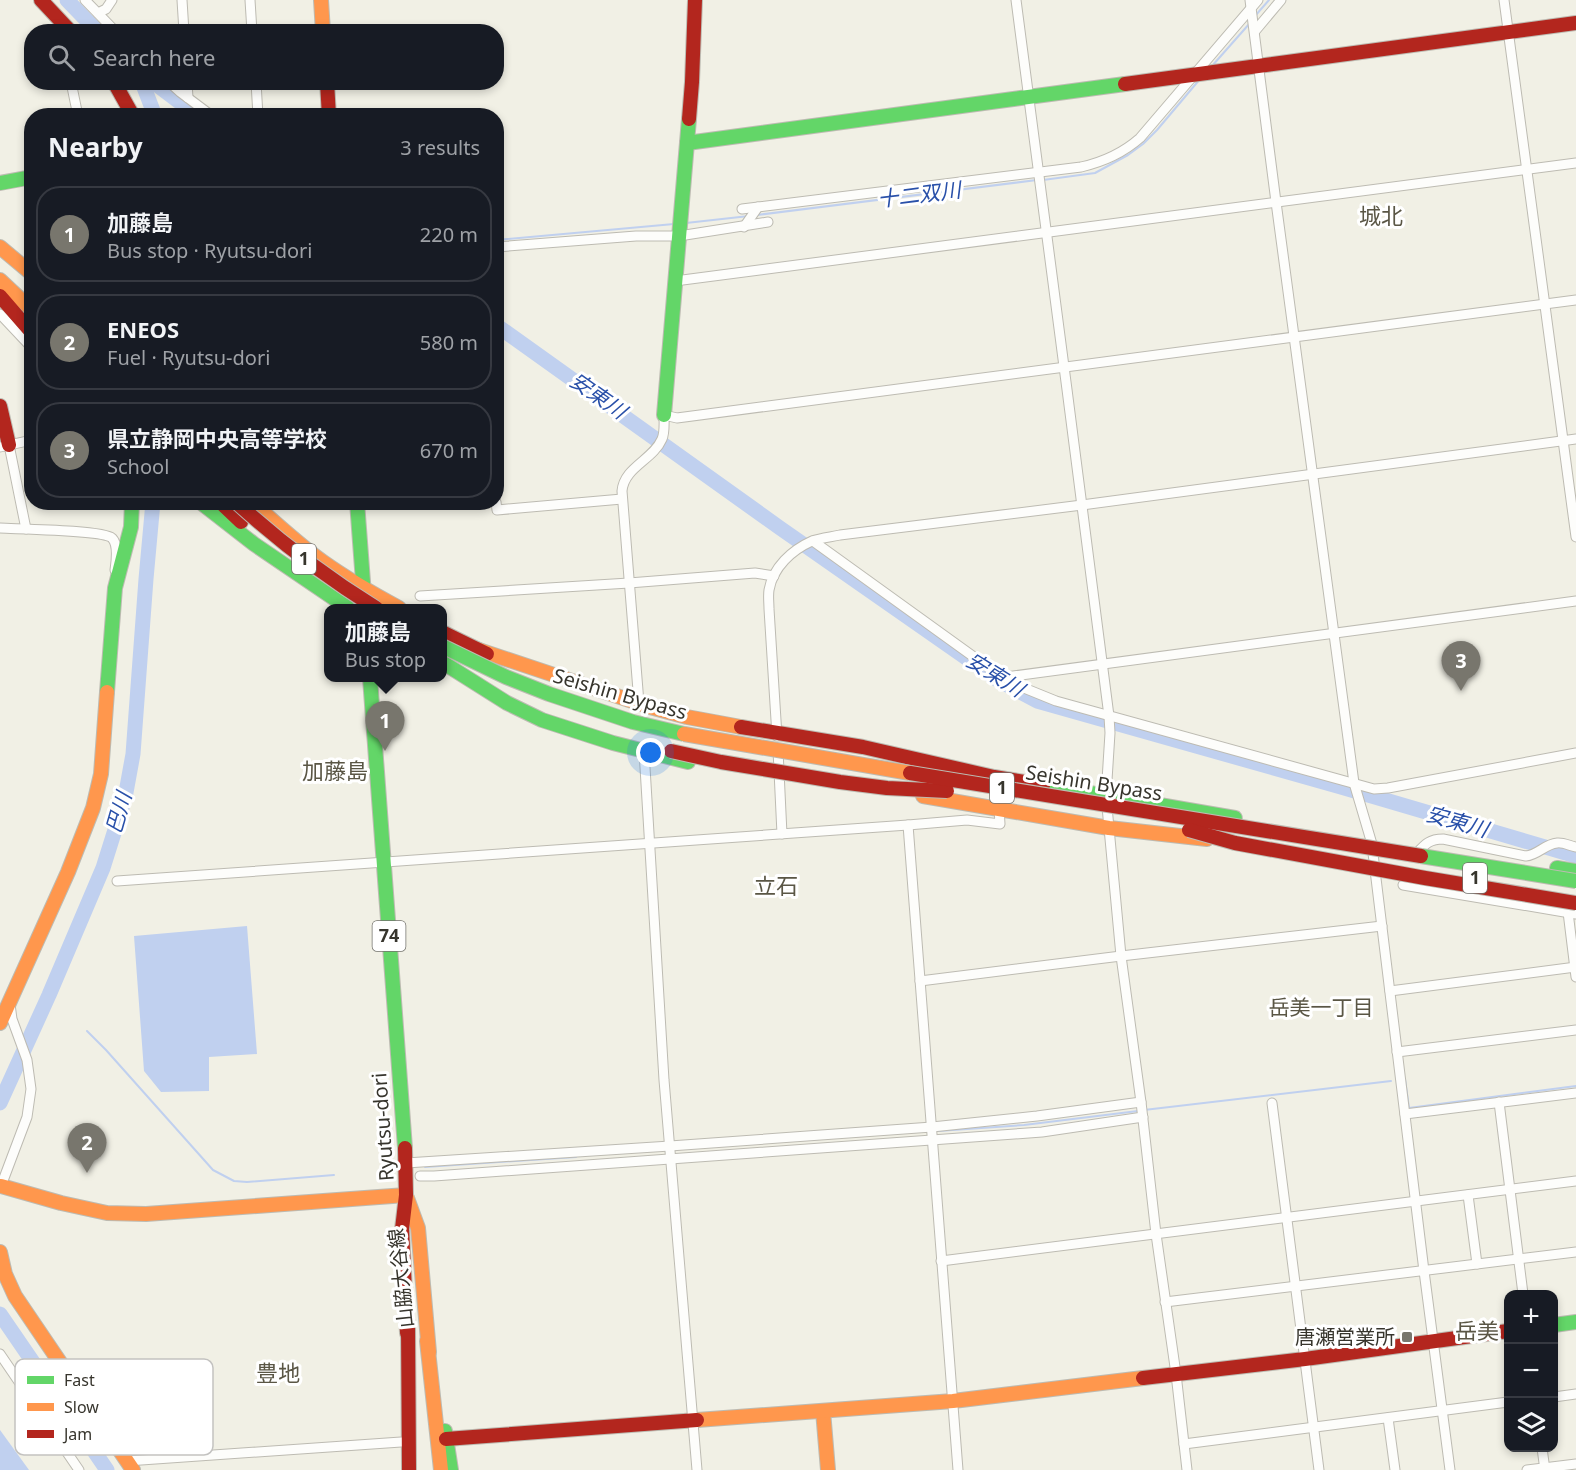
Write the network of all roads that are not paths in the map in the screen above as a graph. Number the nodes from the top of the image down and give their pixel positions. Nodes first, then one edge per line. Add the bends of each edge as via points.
1 (40, 0) edge
2 (85, 0) edge
3 (112, 0) edge
4 (182, 0) edge
5 (250, 0) edge
6 (321, 0) edge
7 (695, 0) edge
8 (1016, 0) edge
9 (1281, 0) edge
10 (1504, 0) edge
11 (1254, 2) edge
12 (98, 13) junction
13 (1576, 23) edge
14 (62, 24) edge
15 (108, 24) edge
16 (184, 24) edge
17 (252, 24) edge
18 (322, 24) edge
19 (1255, 31) junction
20 (1508, 32) junction
21 (1260, 66) junction
22 (1196, 74) junction
23 (73, 90) edge
24 (118, 90) edge
25 (178, 90) edge
26 (188, 90) edge
27 (256, 90) edge
28 (327, 90) edge
29 (1028, 96) junction
30 (188, 98) junction
31 (76, 108) edge
32 (129, 108) edge
33 (202, 108) edge
34 (258, 108) edge
35 (329, 108) edge
36 (687, 142) junction
37 (1576, 163) edge
38 (1526, 170) junction
39 (1039, 172) junction
40 (24, 178) edge
41 (0, 183) edge
42 (1276, 202) junction
43 (758, 207) junction
44 (742, 209) dead end
45 (768, 222) dead end
46 (744, 226) junction
47 (679, 229) junction
48 (1046, 234) junction
49 (0, 237) edge
50 (504, 246) edge
51 (0, 247) edge
52 (24, 257) edge
53 (0, 266) edge
54 (24, 267) edge
55 (0, 281) edge
56 (675, 281) junction
57 (24, 283) edge
58 (24, 289) edge
59 (0, 296) edge
60 (1576, 300) edge
61 (24, 303) edge
62 (1545, 304) junction
63 (24, 309) edge
64 (0, 314) edge
65 (24, 324) edge
66 (1294, 336) junction
67 (24, 340) edge
68 (1065, 367) junction
69 (0, 406) edge
70 (664, 415) junction
71 (1576, 439) edge
72 (1564, 441) junction
73 (24, 442) edge
74 (4, 446) edge
75 (1312, 474) junction
76 (622, 499) junction
77 (1082, 505) junction
78 (504, 509) edge
79 (132, 510) edge
80 (209, 510) edge
81 (213, 510) edge
82 (229, 510) edge
83 (245, 510) edge
84 (261, 510) edge
85 (358, 510) edge
86 (228, 526) junction
87 (0, 528) edge
88 (26, 529) junction
89 (1576, 537) edge
90 (813, 541) junction
91 (774, 576) junction
92 (629, 583) junction
93 (115, 588) junction
94 (364, 589) junction
95 (420, 596) dead end
96 (1576, 601) edge
97 (341, 604) edge
98 (347, 604) edge
99 (365, 604) edge
100 (368, 604) edge
101 (390, 604) edge
102 (447, 634) edge
103 (1335, 634) junction
104 (447, 649) edge
105 (477, 649) junction
106 (447, 663) edge
107 (447, 664) edge
108 (1102, 664) junction
109 (457, 670) junction
110 (1006, 677) junction
111 (370, 682) edge
112 (639, 703) junction
113 (1109, 716) junction
114 (777, 734) junction
115 (644, 751) junction
116 (1576, 753) edge
117 (780, 778) junction
118 (1354, 783) junction
119 (947, 791) junction
120 (1031, 792) junction
121 (1106, 796) junction
122 (999, 808) junction
123 (908, 825) junction
124 (1109, 828) junction
125 (1255, 829) junction
126 (1189, 830) junction
127 (782, 834) junction
128 (650, 844) junction
129 (1371, 844) junction
130 (1576, 847) edge
131 (1417, 853) junction
132 (1374, 862) junction
133 (384, 863) junction
134 (1576, 871) edge
135 (1445, 873) junction
136 (1576, 880) edge
137 (117, 881) dead end
138 (1403, 885) dead end
139 (1449, 892) junction
140 (1576, 893) edge
141 (1573, 910) edge
142 (1382, 926) junction
143 (1121, 956) junction
144 (1576, 970) edge
145 (920, 981) junction
146 (1390, 991) junction
147 (10, 1001) junction
148 (0, 1023) edge
149 (1576, 1030) edge
150 (1397, 1052) junction
151 (1576, 1093) edge
152 (1141, 1102) junction
153 (1498, 1102) junction
154 (1272, 1103) dead end
155 (1405, 1114) junction
156 (1143, 1117) junction
157 (932, 1126) junction
158 (933, 1141) junction
159 (669, 1146) junction
160 (670, 1160) junction
161 (406, 1164) junction
162 (420, 1176) dead end
163 (1576, 1181) edge
164 (0, 1187) edge
165 (1509, 1189) junction
166 (406, 1195) junction
167 (1468, 1195) junction
168 (1416, 1202) junction
169 (1286, 1218) junction
170 (1156, 1234) junction
171 (0, 1252) edge
172 (1576, 1252) edge
173 (1518, 1259) junction
174 (942, 1261) junction
175 (1477, 1264) junction
176 (1424, 1271) junction
177 (1295, 1286) junction
178 (1522, 1290) edge
179 (1165, 1302) junction
180 (1576, 1322) edge
181 (408, 1323) junction
182 (1558, 1324) edge
183 (1504, 1332) edge
184 (427, 1341) junction
185 (1434, 1342) junction
186 (0, 1354) edge
187 (58, 1359) edge
188 (1305, 1359) junction
189 (1176, 1374) junction
190 (15, 1376) edge
191 (1576, 1394) edge
192 (1558, 1396) edge
193 (952, 1401) junction
194 (1504, 1403) edge
195 (823, 1411) junction
196 (1443, 1412) junction
197 (1388, 1418) junction
198 (693, 1421) junction
199 (1314, 1427) junction
200 (446, 1439) junction
201 (401, 1442) junction
202 (1184, 1444) junction
203 (1543, 1452) edge
204 (69, 1455) edge
205 (1576, 1464) edge
206 (130, 1466) edge
207 (1545, 1469) edge
208 (79, 1470) edge
209 (401, 1470) edge
210 (408, 1470) edge
211 (441, 1470) edge
212 (451, 1470) edge
213 (697, 1470) edge
214 (828, 1470) edge
215 (958, 1470) edge
216 (1187, 1470) edge
217 (1319, 1470) edge
218 (1395, 1470) edge
219 (1450, 1470) edge
220 (1527, 1470) edge

1 - 14 main road
2 - 12 street
3 - 12 street
4 - 16 street
5 - 17 street
6 - 18 main road
7 - 36 main road
8 - 29 street
9 - 19 street
10 - 20 street
11 - 19 street
11 - 22 street
12 - 15 street
13 - 20 main road
19 - 21 street
20 - 21 main road
20 - 38 street
21 - 22 main road
21 - 42 street
22 - 29 main road
22 - 39 street via 1128,148 1091,165
23 - 31 street
24 - 32 main road
25 - 30 street
26 - 30 street
27 - 34 street
28 - 35 main road
29 - 36 main road
29 - 39 street
30 - 33 street
36 - 47 main road
37 - 38 street
38 - 42 street
38 - 62 street
39 - 43 street
39 - 48 street
40 - 41 main road
42 - 48 street
42 - 66 street
43 - 44 street
43 - 46 street
45 - 46 street
46 - 47 street
47 - 50 street
47 - 56 main road
48 - 56 street
48 - 68 street
49 - 52 street
51 - 54 main road
53 - 57 main road
53 - 58 main road
55 - 61 main road
55 - 63 main road
56 - 70 main road
59 - 65 main road
60 - 62 street
62 - 66 street
62 - 72 street
64 - 67 street
66 - 68 street
66 - 75 street
68 - 70 street via 676,418
68 - 77 street
69 - 74 main road
70 - 76 street via 663,436 653,452 626,478
71 - 72 street
72 - 75 street
72 - 89 street
73 - 74 street
74 - 88 street
75 - 77 street
75 - 103 street
76 - 78 street
76 - 92 street
77 - 90 street
77 - 108 street
79 - 93 main road
80 - 86 main road, 1
81 - 86 main road, 1
82 - 98 main road, 1 via 272,550
83 - 100 main road, 1, bridge via 322,573
84 - 94 main road, 1 via 302,546
85 - 94 main road
86 - 97 main road, 1
87 - 88 street
88 - 93 street via 110,537 116,546
90 - 91 street via 780,564
90 - 110 street
91 - 92 street via 755,573
91 - 114 street via 769,609
92 - 95 street
92 - 112 street
93 - 147 main road via 98,792 78,850
94 - 99 main road
94 - 101 main road, 1
96 - 103 street
102 - 105 main road, 1
103 - 108 street
103 - 118 street
104 - 120 main road, Seishin Bypass / 1, bridge via 517,682 633,722 726,742
105 - 112 main road, 1
105 - 120 main road, 1, bridge via 606,701 678,722 993,780
106 - 119 main road, Seishin Bypass / 1, bridge via 548,706 640,735
107 - 109 main road, 1
108 - 110 street
108 - 113 street
109 - 115 main road, 1 via 542,720
109 - 119 main road, 1, bridge via 520,700 670,751 840,782
110 - 113 street via 1056,701
111 - 133 main road, Ryutsu-dori / 74
112 - 114 main road, 1 via 687,717
113 - 118 street
113 - 121 street
114 - 117 street
114 - 121 main road, 1 via 863,747 994,777
115 - 117 main road, 1
115 - 128 street
116 - 118 street via 1388,788 1374,789
117 - 122 main road, 1
117 - 127 street
118 - 129 street
119 - 126 main road, Seishin Bypass / 1
120 - 125 main road, Seishin Bypass / 1, bridge
121 - 124 street
121 - 129 main road, 1
122 - 123 street via 1000,824 967,820
122 - 124 main road, 1
123 - 127 street
123 - 145 street
124 - 132 main road, 1
124 - 143 street
125 - 134 main road, 1, bridge via 1367,838
125 - 136 main road, Seishin Bypass / 1, bridge
126 - 140 main road, Seishin Bypass / 1, bridge
126 - 141 main road, 1, bridge via 1235,843
127 - 128 street
128 - 133 street
128 - 159 street
129 - 131 main road, 1
129 - 132 street
130 - 131 street via 1553,843 1526,856 1435,838
131 - 136 main road, 1
132 - 135 main road, 1
132 - 142 street
133 - 137 street
133 - 161 main road, Ryutsu-dori / 74
135 - 139 street
135 - 140 main road, 1
138 - 139 street
139 - 141 street
141 - 144 street
142 - 143 street
142 - 146 street
143 - 145 street
143 - 152 street
144 - 146 street
145 - 157 street
146 - 150 street
147 - 148 main road
147 - 164 street via 31,1089 27,1117
149 - 150 street
150 - 155 street
151 - 153 street
152 - 156 street
152 - 157 street
153 - 155 street
153 - 165 street
154 - 169 street
155 - 168 street
156 - 158 street via 1042,1132
156 - 170 street
157 - 158 street
157 - 159 street
158 - 160 street
158 - 174 street
159 - 160 street
159 - 161 street
160 - 162 street
160 - 198 street
161 - 166 main road, Ryutsu-dori / 74
163 - 165 street
164 - 166 main road, Ryutsu-dori via 107,1213 146,1214
165 - 167 street
165 - 173 street
166 - 181 main road, 山脇大谷線 / 74 via 402,1229
166 - 184 main road, 山脇大谷線 / 74 via 418,1228
167 - 168 street
167 - 175 street
168 - 169 street
168 - 176 street
169 - 170 street
169 - 177 street
170 - 174 street
170 - 179 street
171 - 187 main road via 15,1296
172 - 173 street
173 - 175 street
173 - 178 street
174 - 193 street
175 - 176 street
176 - 177 street
176 - 185 street
177 - 179 street
177 - 188 street
179 - 189 street
180 - 182 main road
181 - 201 main road, 74
181 - 210 main road, 74
183 - 185 main road
184 - 200 main road, 74
184 - 211 main road, 74
185 - 188 main road
185 - 196 street
186 - 190 street
188 - 189 main road
188 - 199 street
189 - 193 main road
189 - 202 street
191 - 192 street
193 - 195 main road
193 - 215 street
194 - 196 street
195 - 198 main road
195 - 214 main road
196 - 197 street
196 - 219 street
197 - 199 street
197 - 218 street
198 - 200 main road
198 - 213 street
199 - 202 street
199 - 217 street
200 - 212 main road, 74
201 - 206 street
201 - 209 main road, 74
202 - 216 street
203 - 207 street
204 - 208 street
205 - 207 street
207 - 220 street

